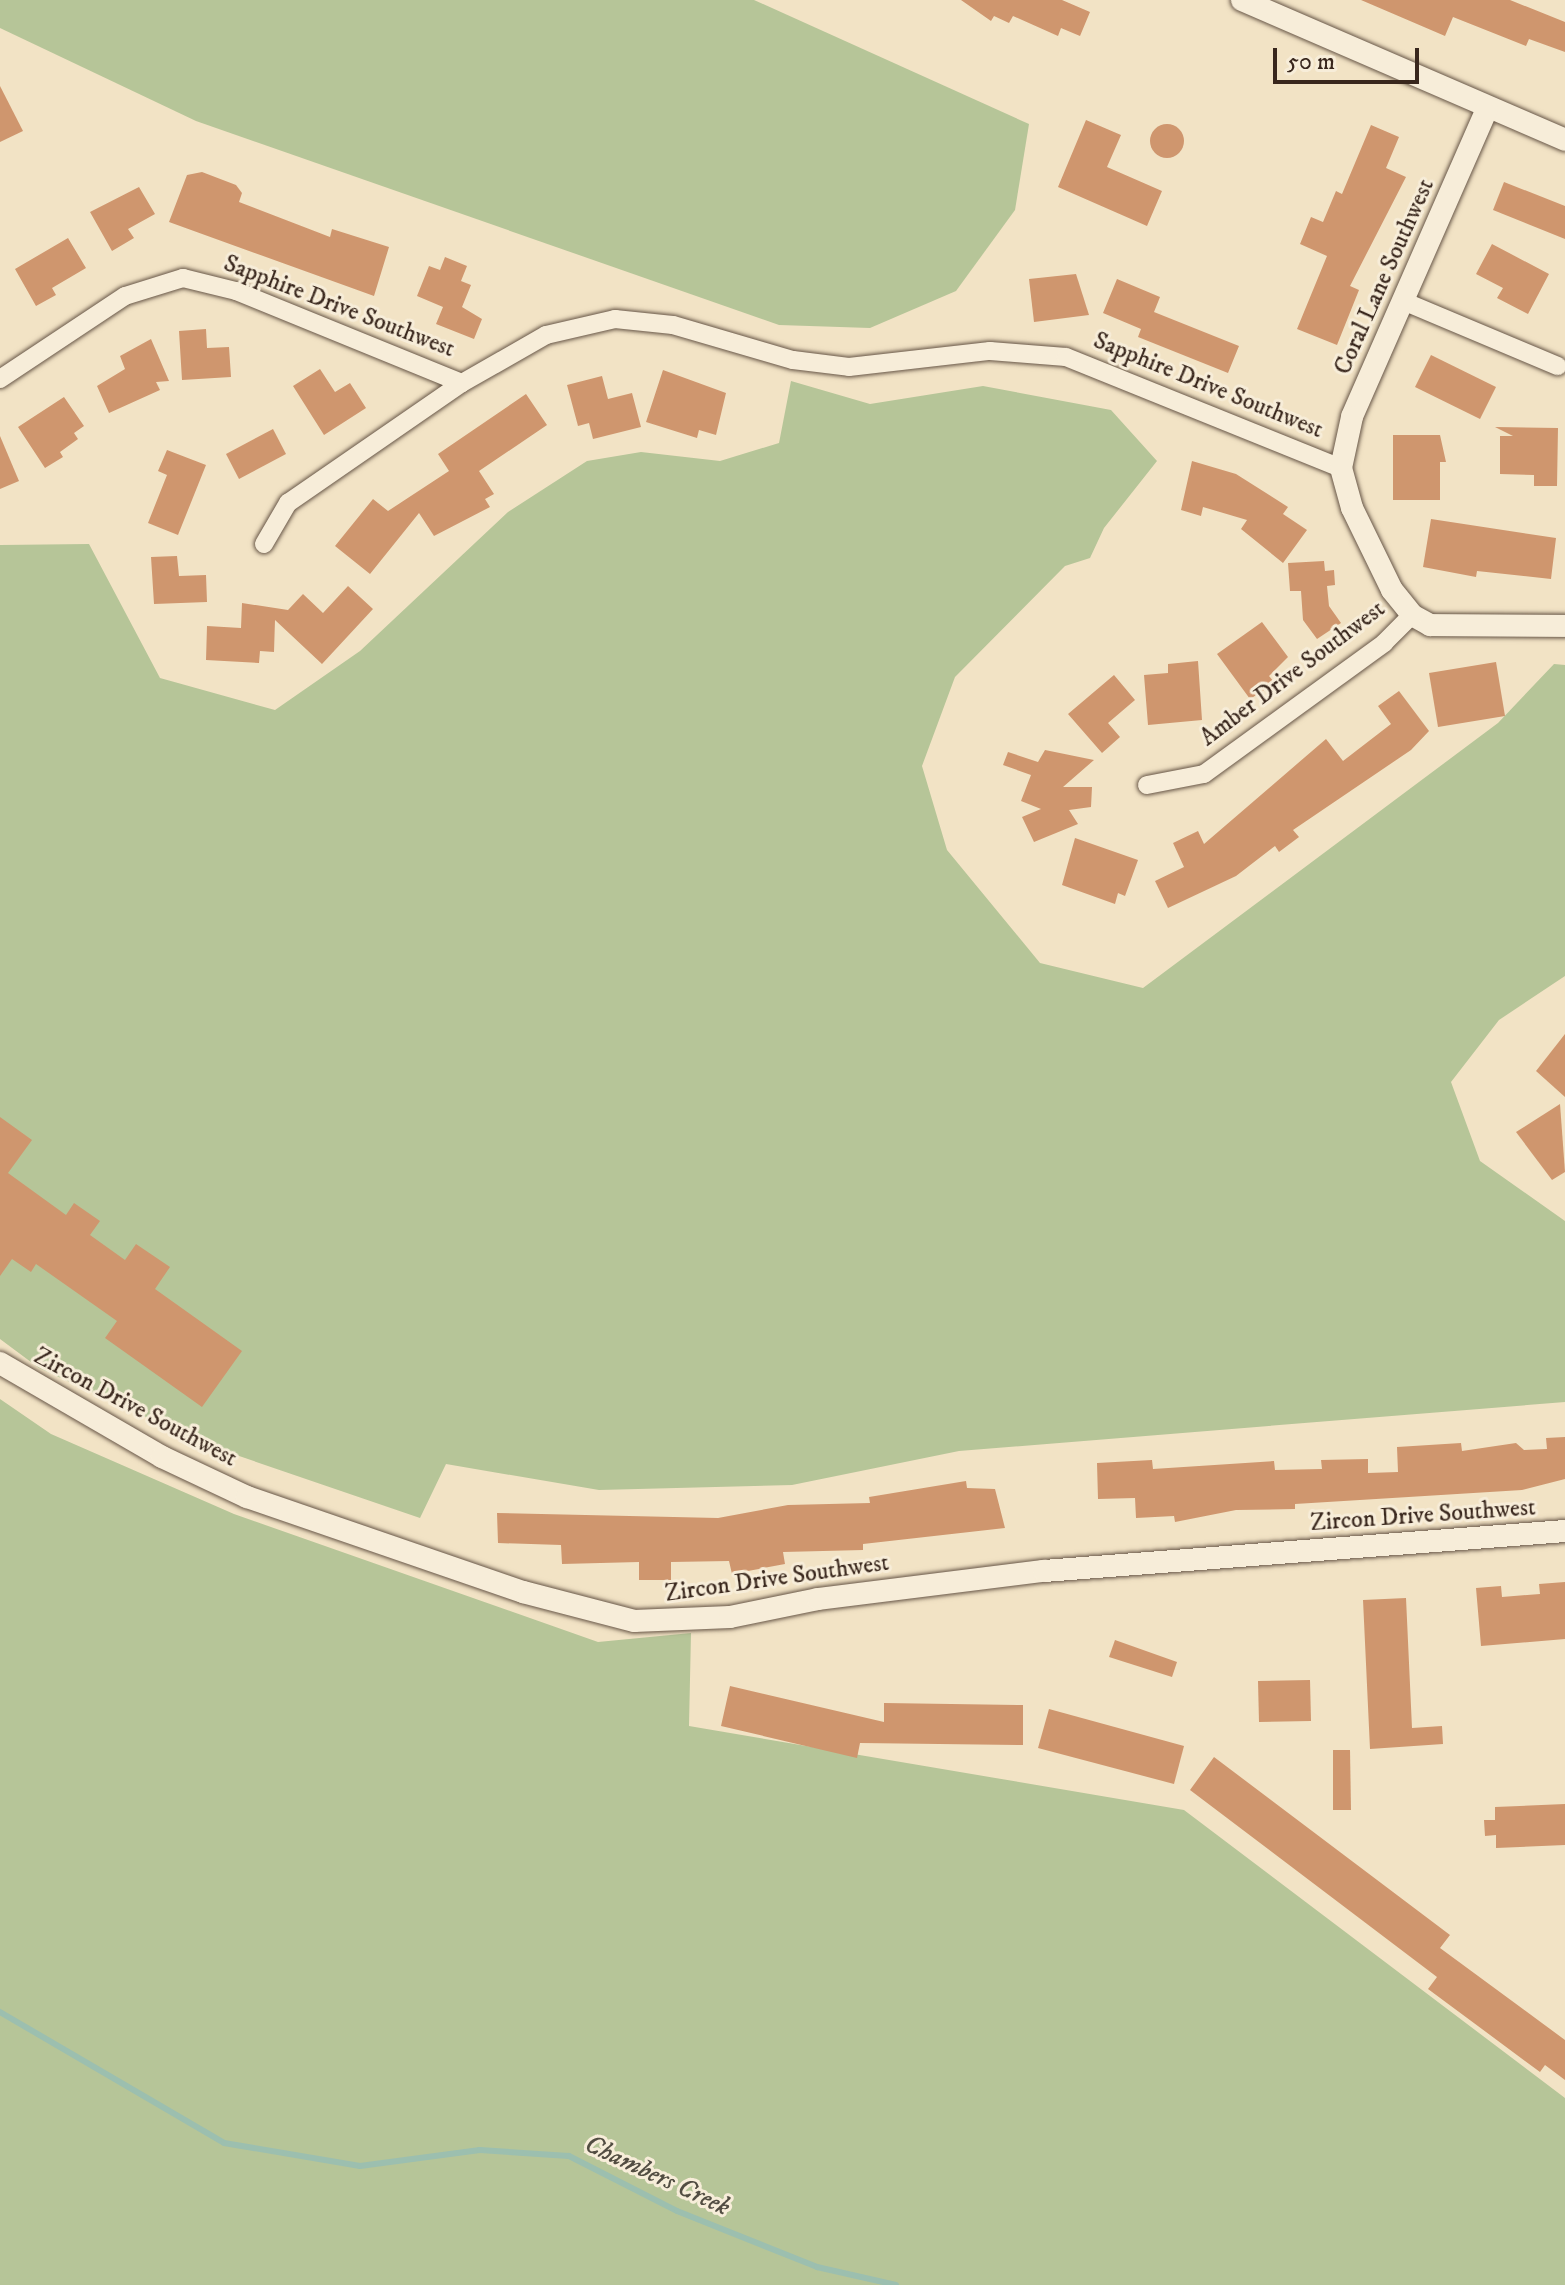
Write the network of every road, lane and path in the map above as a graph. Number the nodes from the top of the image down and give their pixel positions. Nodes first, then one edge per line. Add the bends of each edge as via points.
1 (1242, 0) edge
2 (1487, 109) junction
3 (1565, 140) edge
4 (1403, 301) junction
5 (1558, 366) dead end
6 (0, 379) edge
7 (462, 383) junction
8 (1341, 468) junction
9 (264, 544) dead end
10 (1412, 615) junction
11 (1565, 626) edge
12 (1147, 785) dead end
13 (0, 1363) edge
14 (1565, 1531) edge

1 - 2 street
2 - 3 street
2 - 4 street, Coral Lane Southwest
4 - 5 street
4 - 8 street, Coral Lane Southwest via 1352,417
6 - 7 street, Sapphire Drive Southwest via 125,296 183,278 236,291
7 - 8 street, Sapphire Drive Southwest via 546,335 615,319 673,325 793,360 849,367 1020,350 1106,369
7 - 9 street via 288,503
8 - 10 street, Sapphire Drive Southwest via 1359,522
10 - 11 street, Amber Drive Southwest via 1430,625
10 - 12 street, Amber Drive Southwest via 1384,643 1204,774
13 - 14 street, Zircon Drive Southwest via 162,1457 247,1497 523,1592 634,1621 730,1617 818,1599 1054,1570

